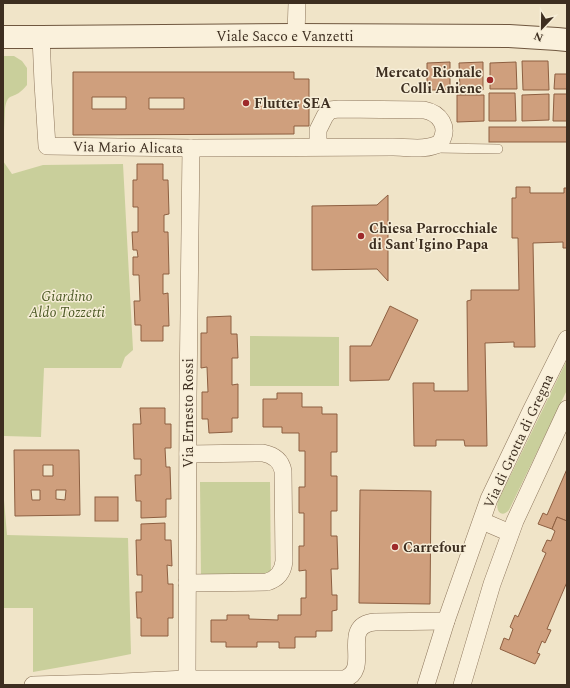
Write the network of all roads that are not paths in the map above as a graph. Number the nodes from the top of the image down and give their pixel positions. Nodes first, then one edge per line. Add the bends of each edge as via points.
1 (297, 3) edge
2 (296, 35) junction
3 (3, 37) edge
4 (42, 37) junction
5 (567, 40) edge
6 (318, 147) junction
7 (424, 147) junction
8 (192, 148) junction
9 (498, 148) dead end
10 (567, 339) edge
11 (567, 409) edge
12 (188, 454) junction
13 (482, 521) junction
14 (510, 534) junction
15 (188, 583) junction
16 (446, 621) junction
17 (187, 679) junction
18 (34, 685) edge
19 (426, 685) edge
20 (462, 685) edge

1 - 2 street
2 - 4 street, Viale Sacco e Vanzetti
2 - 5 street, Viale Sacco e Vanzetti via 509,36
3 - 4 street, Viale Sacco e Vanzetti
4 - 8 street, Via Mario Alicata via 47,146
6 - 7 street, Via Mario Alicata
6 - 7 street, Via Mario Alicata via 318,130 325,116 330,110 339,109 432,112 443,123 444,134 440,143
6 - 8 street, Via Mario Alicata
7 - 9 lane
8 - 12 street, Via Ernesto Rossi
10 - 13 street, Via di Grotta di Gregna via 497,480
11 - 14 street
12 - 15 street, Via Ernesto Rossi
12 - 15 street via 263,453 277,459 283,471 284,561 278,575 267,582
13 - 14 street, Via di Grotta di Gregna
13 - 16 street, Via di Grotta di Gregna
14 - 20 street via 492,584
15 - 17 street, Via Ernesto Rossi
16 - 17 street via 365,624 357,638 357,661 354,671 344,679
16 - 19 street, Via di Grotta di Gregna
17 - 18 street

